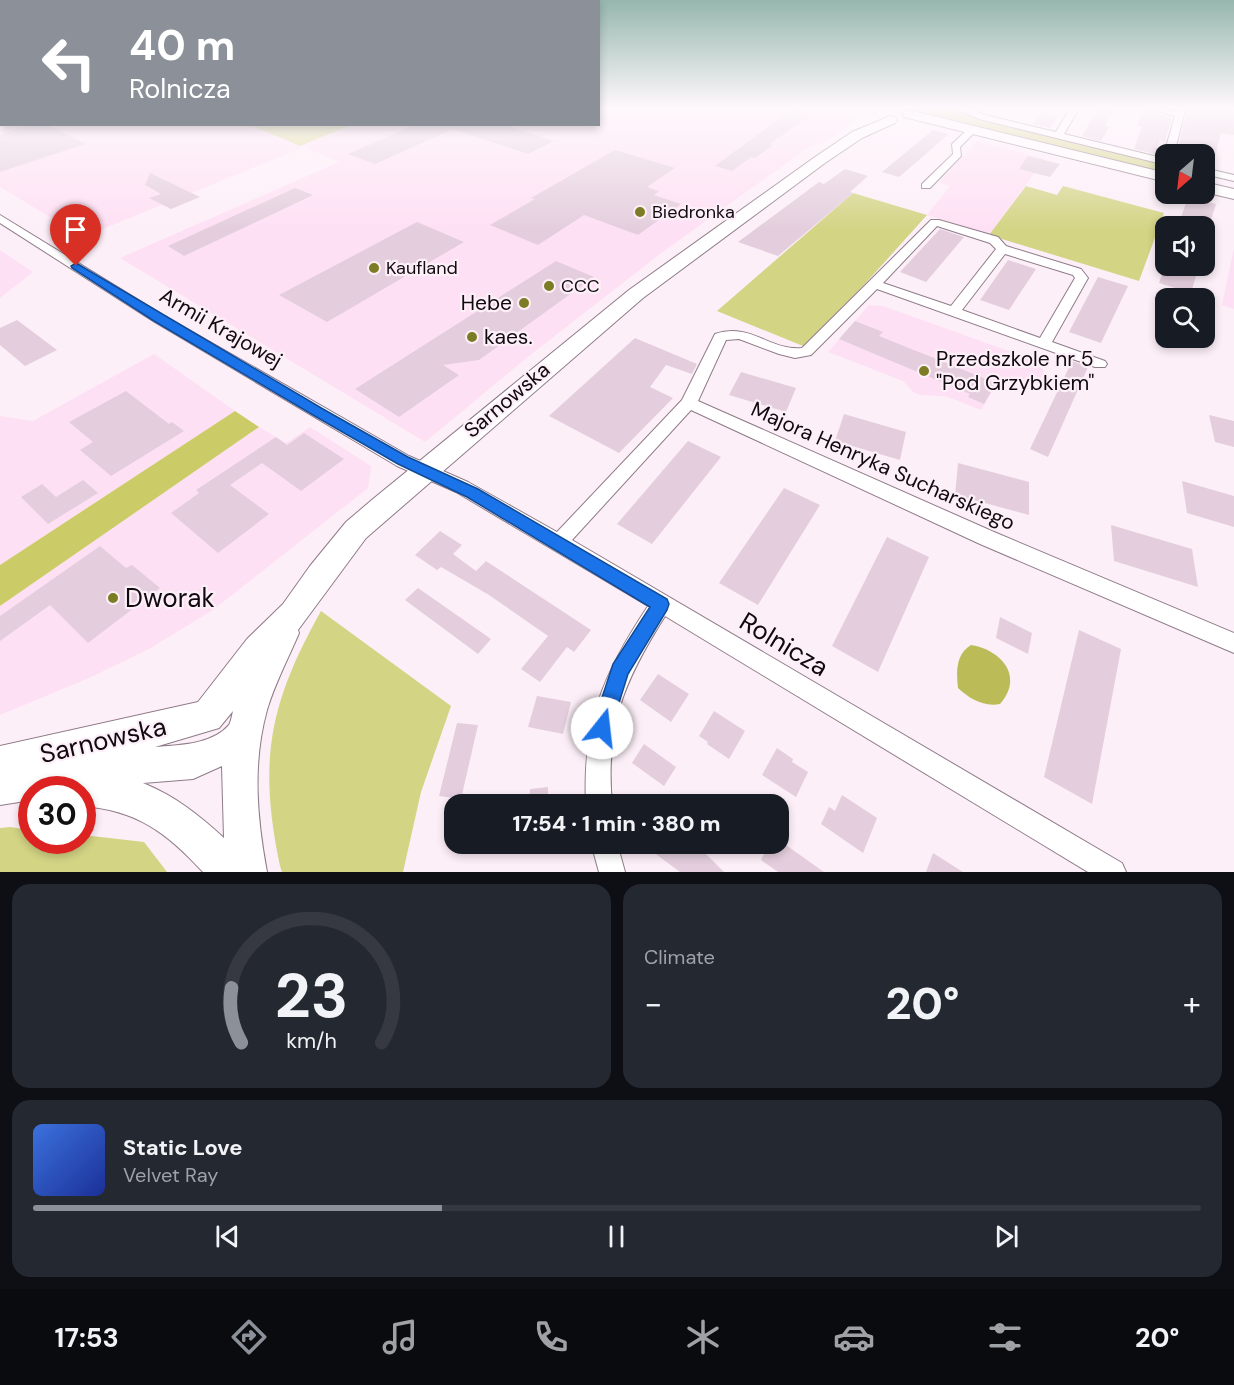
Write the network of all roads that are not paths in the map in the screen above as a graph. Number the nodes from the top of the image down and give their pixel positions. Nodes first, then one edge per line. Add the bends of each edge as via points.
1 (838, 148) edge
2 (955, 148) edge
3 (1044, 148) edge
4 (1109, 148) edge
5 (1155, 159) edge
6 (1155, 174) edge
7 (1215, 174) edge
8 (1234, 178) edge
9 (926, 186) dead end
10 (1215, 190) edge
11 (1234, 194) edge
12 (0, 218) edge
13 (1002, 249) junction
14 (876, 284) junction
15 (954, 312) junction
16 (1044, 344) junction
17 (1100, 364) dead end
18 (689, 403) junction
19 (425, 470) junction
20 (559, 542) junction
21 (661, 604) junction
22 (294, 614) junction
23 (1234, 643) edge
24 (207, 716) junction
25 (244, 735) junction
26 (8, 778) edge
27 (598, 794) edge
28 (605, 854) edge
29 (230, 872) edge
30 (248, 872) edge
31 (612, 872) edge
32 (1113, 872) edge

1 - 19 main road, Sarnowska via 636,294
2 - 9 street via 958,154
3 - 6 main road
4 - 5 street
7 - 8 street
10 - 11 main road
12 - 19 street, Armii Krajowej via 158,318
13 - 14 street via 994,240 935,222
13 - 15 street
13 - 16 street via 1077,272 1082,278
14 - 15 street
14 - 18 street via 806,352 786,352 739,335 723,335 716,342
15 - 16 street
16 - 17 street
18 - 20 street
18 - 23 street, Majora Henryka Sucharskiego via 1006,547
19 - 20 street, Rolnicza
19 - 22 main road, Sarnowska via 356,530
20 - 21 street, Rolnicza
21 - 27 street via 620,670 604,715 599,741
21 - 32 street, Rolnicza
22 - 24 main road, Sarnowska via 258,649
22 - 25 main road via 263,677
24 - 25 main road
24 - 26 main road, Sarnowska
25 - 26 main road, Sarnowska via 193,762
25 - 30 main road via 240,818
26 - 29 main road, Sarnowska via 88,788 147,801 205,845
28 - 31 street

